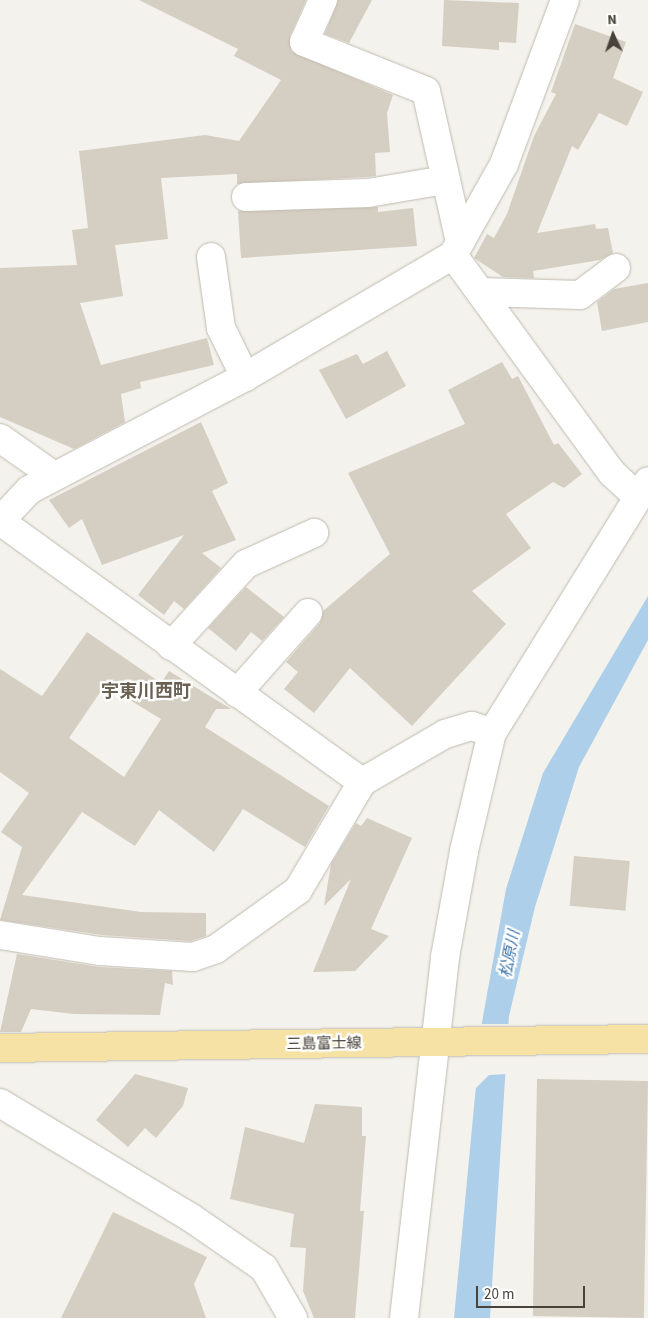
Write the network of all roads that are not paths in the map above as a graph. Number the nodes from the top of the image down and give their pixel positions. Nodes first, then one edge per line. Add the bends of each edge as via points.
1 (323, 0) edge
2 (565, 0) edge
3 (445, 180) junction
4 (246, 197) dead end
5 (456, 248) junction
6 (211, 257) dead end
7 (616, 268) dead end
8 (480, 292) junction
9 (245, 377) junction
10 (0, 438) edge
11 (54, 476) junction
12 (643, 489) edge
13 (0, 521) edge
14 (314, 534) dead end
15 (308, 613) dead end
16 (171, 646) junction
17 (237, 693) junction
18 (492, 733) junction
19 (362, 782) junction
20 (0, 935) edge
21 (648, 1039) edge
22 (434, 1042) junction
23 (0, 1048) edge
24 (0, 1103) edge
25 (293, 1318) edge
26 (404, 1318) edge

1 - 3 street via 304,42 426,91
2 - 5 street via 504,164
3 - 4 street via 368,193
3 - 5 street
5 - 8 street
5 - 9 street
6 - 9 street via 221,328
7 - 8 street via 580,295
8 - 12 street via 612,473
9 - 11 street
10 - 11 street
11 - 13 street via 29,490
12 - 18 street
13 - 16 street
14 - 16 street via 246,564
15 - 17 street
16 - 17 street
17 - 19 street
18 - 19 street via 472,726 445,734
18 - 22 street via 464,851
19 - 20 street via 298,890 216,949 183,956 100,951
21 - 22 main road, 三島富士線
22 - 23 main road, 三島富士線
22 - 26 street
24 - 25 street via 190,1217 264,1268

